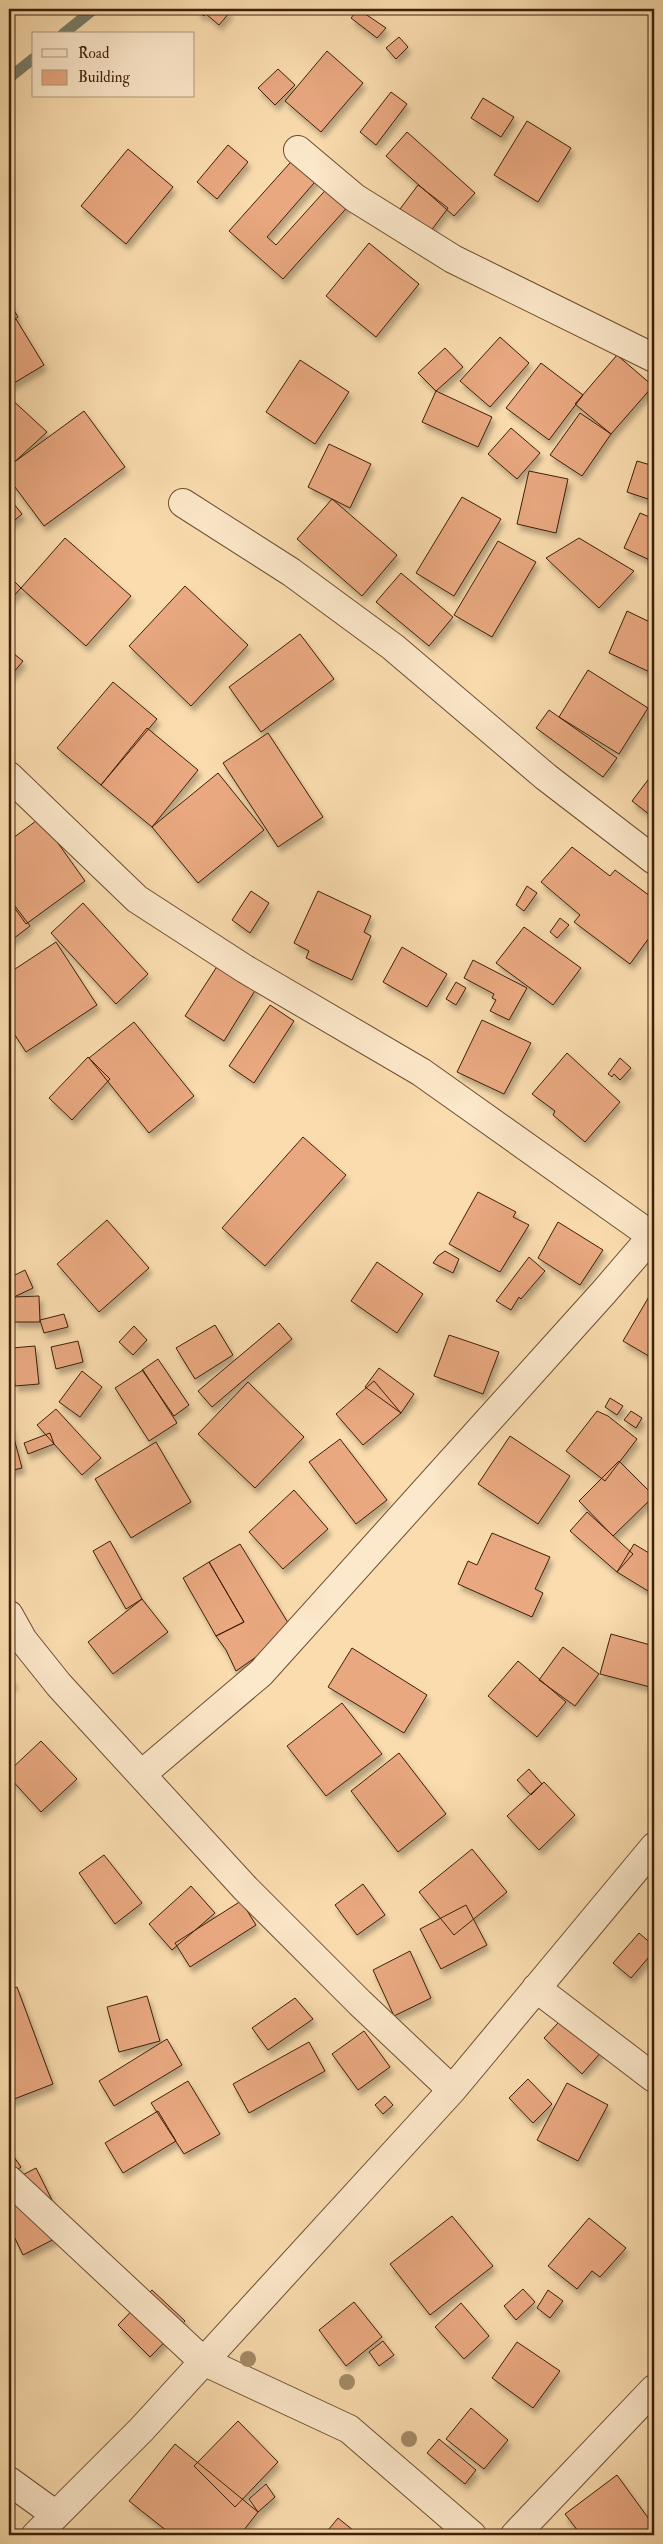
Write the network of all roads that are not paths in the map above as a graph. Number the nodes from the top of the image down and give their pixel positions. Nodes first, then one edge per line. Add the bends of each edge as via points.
1 (298, 150) dead end
2 (654, 358) edge
3 (183, 503) dead end
4 (9, 776) edge
5 (654, 860) edge
6 (653, 1235) edge
7 (9, 1615) edge
8 (142, 1774) junction
9 (654, 1847) edge
10 (536, 1988) junction
11 (654, 2078) edge
12 (452, 2090) junction
13 (9, 2180) edge
14 (203, 2361) junction
15 (654, 2389) edge
16 (9, 2481) edge
17 (56, 2514) junction
18 (36, 2535) edge
19 (472, 2535) edge
20 (515, 2535) edge

1 - 2 street via 355,198 453,259
3 - 5 street via 291,572 393,647 546,777
4 - 6 street via 137,899 245,969 421,1072
6 - 8 street via 261,1672
7 - 8 street via 23,1640 59,1685
8 - 12 street via 246,1889 360,2004
9 - 10 street
10 - 11 street
10 - 12 street
12 - 14 street
13 - 14 street
14 - 17 street via 141,2430
14 - 19 street via 349,2429
15 - 20 street
16 - 17 street
17 - 18 street

